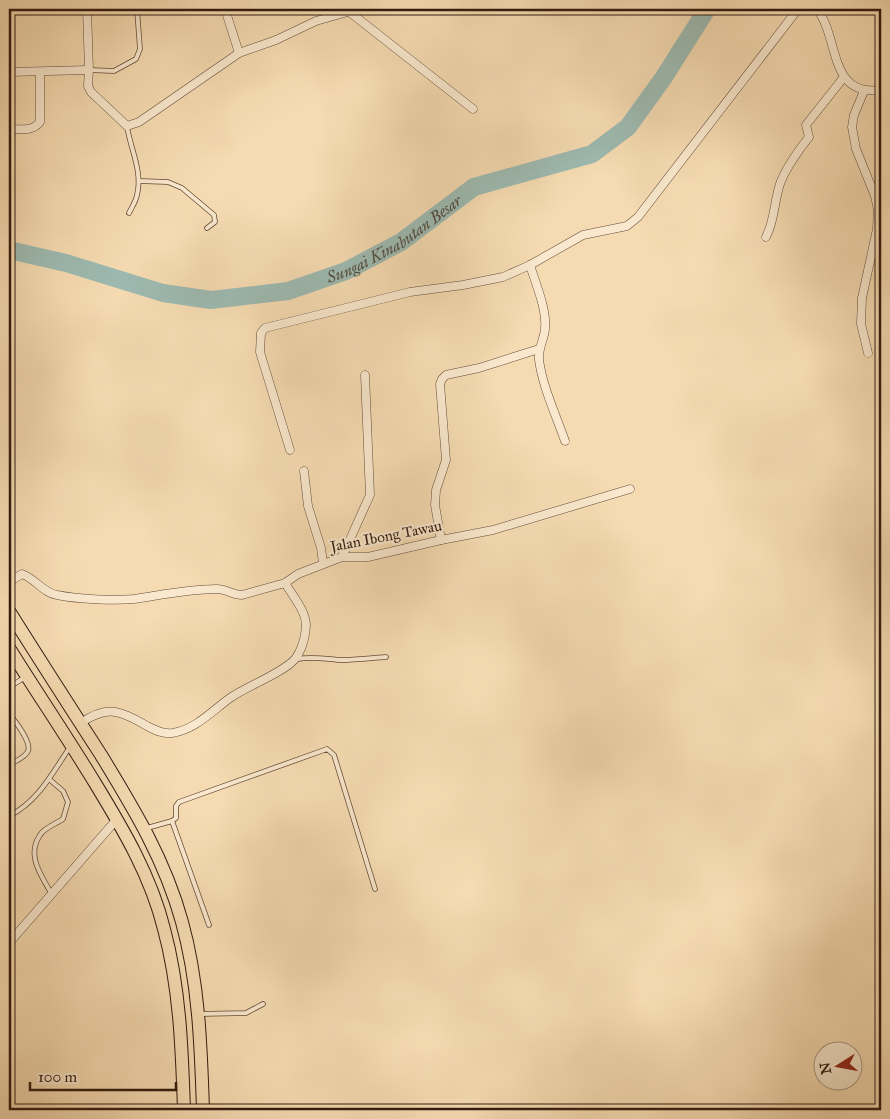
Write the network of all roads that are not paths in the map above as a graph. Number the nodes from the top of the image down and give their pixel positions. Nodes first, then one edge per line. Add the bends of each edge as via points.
1 (87, 9) edge
2 (137, 9) edge
3 (225, 9) edge
4 (358, 9) edge
5 (798, 9) edge
6 (817, 9) edge
7 (347, 10) edge
8 (239, 53) junction
9 (89, 70) junction
10 (9, 72) edge
11 (40, 72) junction
12 (844, 77) junction
13 (881, 90) edge
14 (864, 91) junction
15 (473, 109) dead end
16 (127, 126) junction
17 (9, 129) edge
18 (139, 180) junction
19 (129, 213) dead end
20 (207, 228) dead end
21 (766, 237) dead end
22 (530, 265) junction
23 (539, 349) junction
24 (868, 353) dead end
25 (365, 374) dead end
26 (565, 442) dead end
27 (290, 450) dead end
28 (304, 471) dead end
29 (630, 489) dead end
30 (441, 540) junction
31 (342, 557) junction
32 (323, 563) junction
33 (9, 582) edge
34 (285, 583) junction
35 (9, 611) edge
36 (9, 650) edge
37 (386, 656) dead end
38 (295, 659) junction
39 (27, 676) junction
40 (9, 687) edge
41 (9, 713) edge
42 (81, 723) junction
43 (72, 745) junction
44 (9, 764) edge
45 (49, 779) junction
46 (9, 816) edge
47 (117, 819) junction
48 (172, 821) junction
49 (145, 828) junction
50 (375, 889) dead end
51 (51, 893) junction
52 (209, 925) dead end
53 (9, 943) edge
54 (263, 1004) dead end
55 (198, 1014) junction
56 (178, 1016) junction
57 (184, 1110) edge
58 (203, 1110) edge

1 - 9 street
2 - 9 lane via 140,49 136,59 114,71
3 - 8 street
4 - 7 street
5 - 22 street via 638,217 627,226 583,234
6 - 12 street via 830,32
7 - 8 street
7 - 15 street
8 - 16 street via 139,122
9 - 11 street
9 - 16 street via 91,92
10 - 11 street
11 - 17 street via 40,122 31,129
12 - 14 street
12 - 21 street via 806,125 808,137 780,185 773,221
13 - 14 street
14 - 24 street via 852,127 856,149 878,210 862,298 861,324
16 - 18 lane
18 - 19 lane via 137,196
18 - 20 lane via 168,182 182,188 214,215 215,222
22 - 23 street via 544,316 545,331
22 - 27 street via 503,277 410,292 266,328 261,333 260,352
23 - 26 street via 547,389
23 - 30 street via 446,375 442,379 446,460 436,490 435,506
25 - 31 street via 370,495
28 - 32 street via 308,506
29 - 30 street, Jalan Ibong Tawau via 493,530
30 - 31 street, Jalan Ibong Tawau via 368,557
31 - 32 street, Jalan Ibong Tawau
32 - 34 street, Jalan Ibong Tawau
33 - 34 street, Jalan Ibong Tawau via 22,574 42,590 56,595 131,599 220,588 242,595
34 - 38 street via 305,616 304,638
35 - 42 highway
36 - 39 highway
37 - 38 lane via 343,660 316,656
38 - 42 street via 230,698 200,722 173,733 157,731 133,717 115,712 94,714
39 - 40 lane
39 - 43 highway
41 - 44 lane via 29,747 23,757
42 - 49 highway
43 - 45 lane
43 - 47 highway
45 - 46 lane via 32,801
45 - 51 lane via 63,791 68,802 63,819 40,835 34,851 37,869
47 - 51 street
47 - 56 highway via 139,860 164,929
48 - 49 lane
48 - 50 lane via 176,818 179,802 327,749 334,755
48 - 52 lane
49 - 55 highway via 164,869 182,922 192,964
51 - 53 street
54 - 55 lane via 246,1013
55 - 56 highway
55 - 58 highway
56 - 57 highway

